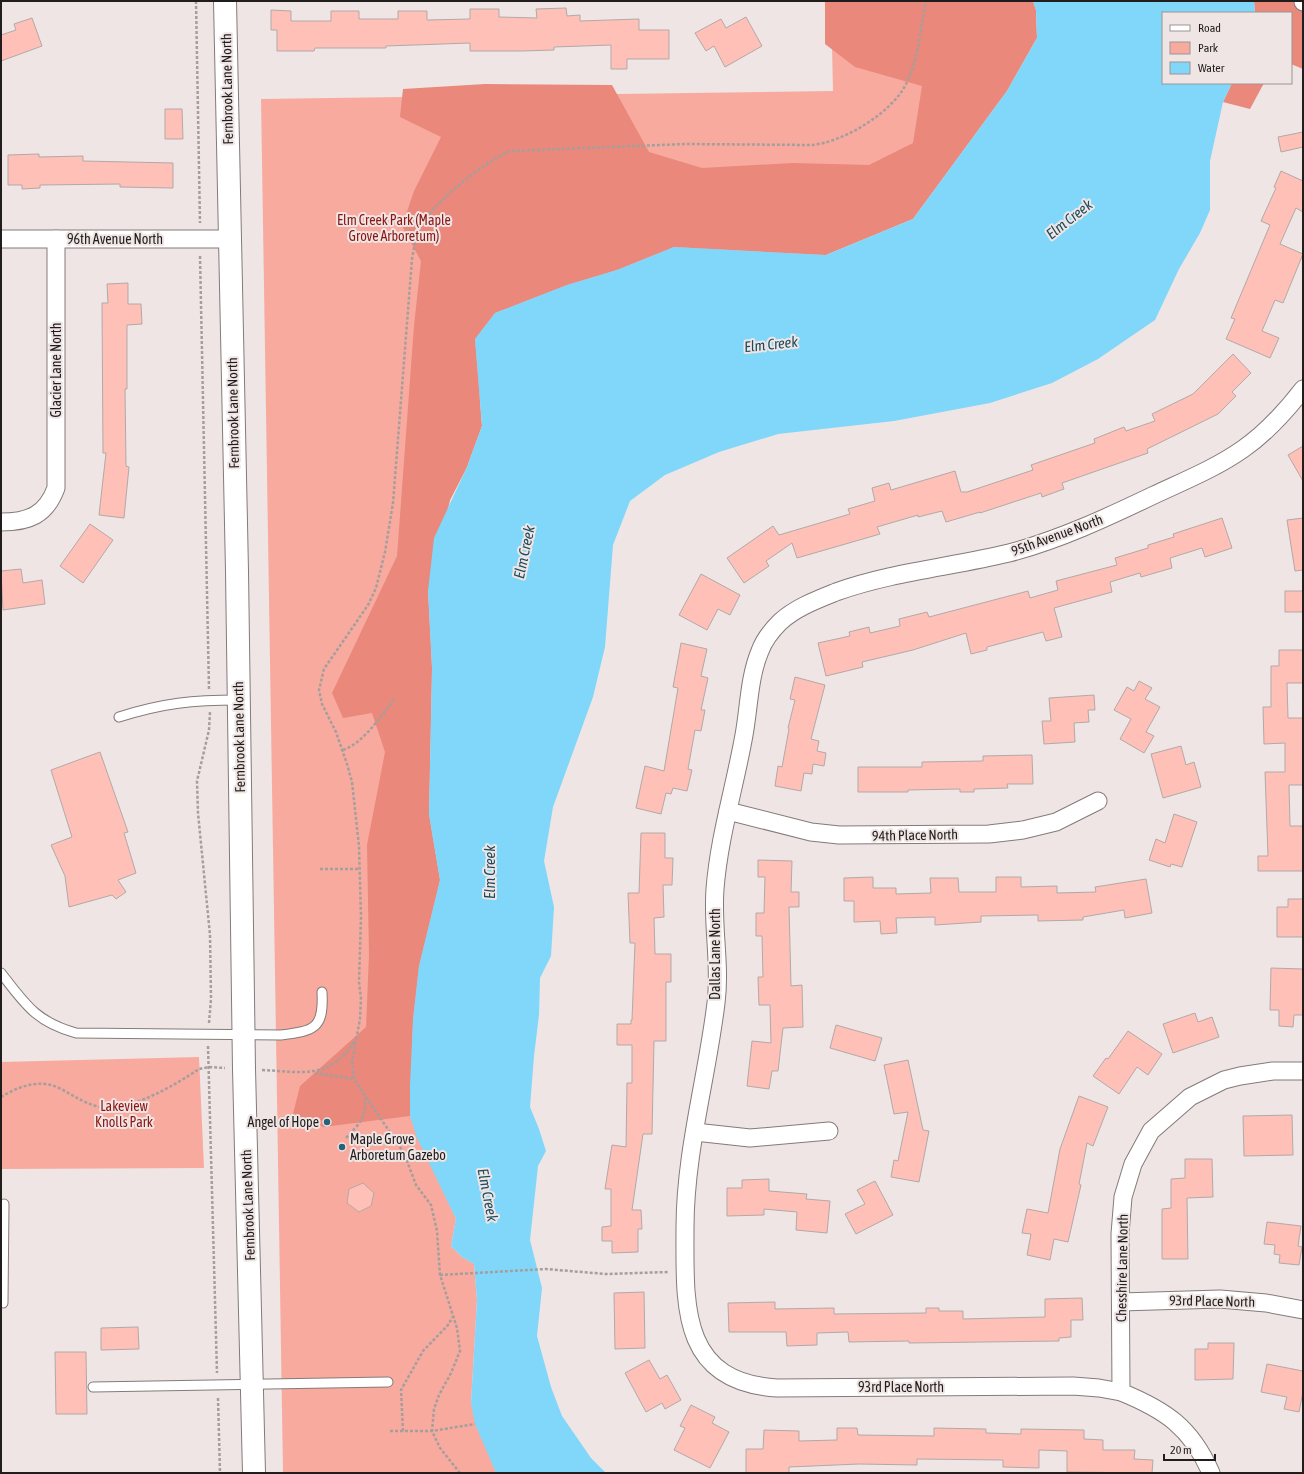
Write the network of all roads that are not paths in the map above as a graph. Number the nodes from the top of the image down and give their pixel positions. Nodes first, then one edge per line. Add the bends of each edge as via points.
1 (225, 1) edge
2 (1, 239) edge
3 (56, 239) junction
4 (229, 239) junction
5 (1303, 389) edge
6 (1, 522) edge
7 (782, 621) joint
8 (239, 700) junction
9 (119, 717) dead end
10 (1098, 801) dead end
11 (728, 811) junction
12 (1, 973) edge
13 (322, 992) dead end
14 (244, 1033) junction
15 (1303, 1071) edge
16 (829, 1131) dead end
17 (694, 1132) junction
18 (4, 1204) dead end
19 (1121, 1302) junction
20 (3, 1303) dead end
21 (1303, 1310) edge
22 (697, 1343) joint
23 (388, 1382) dead end
24 (252, 1384) junction
25 (93, 1387) dead end
26 (1121, 1392) junction
27 (254, 1473) edge
28 (1211, 1473) edge

1 - 4 street, Fernbrook Lane North
2 - 3 street, 96th Avenue North
3 - 4 street, 96th Avenue North
3 - 6 street, Glacier Lane North via 56,488 51,501 41,512 28,519
4 - 8 street, Fernbrook Lane North
5 - 7 street, 95th Avenue North via 1259,437 1241,450 1216,465 1115,513 1041,543 1011,552 897,574 853,586 819,599
7 - 11 street, Dallas Lane North via 760,649
8 - 9 lane via 183,702 151,707
8 - 14 street, Fernbrook Lane North
10 - 11 street, 94th Place North via 1056,822 1023,830 989,834 839,836 811,832
11 - 17 street, Dallas Lane North via 720,846 715,890 717,1000
12 - 14 lane via 25,1004 39,1017 57,1028 76,1034
13 - 14 lane via 322,1015 316,1026 301,1033
14 - 24 street, Fernbrook Lane North
15 - 19 street, Chesshire Lane North via 1273,1071 1224,1080 1206,1088 1177,1107 1151,1131 1134,1164 1123,1198 1120,1234
16 - 17 street via 750,1138
17 - 22 street, Dallas Lane North via 687,1189 685,1272 687,1303
18 - 20 lane
19 - 21 street, 93rd Place North via 1220,1299 1266,1303
19 - 26 street, Chesshire Lane North
22 - 26 street, 93rd Place North via 719,1370 756,1387 1073,1386
23 - 24 lane
24 - 25 lane
24 - 27 street, Fernbrook Lane North
26 - 28 street via 1168,1414 1195,1444

